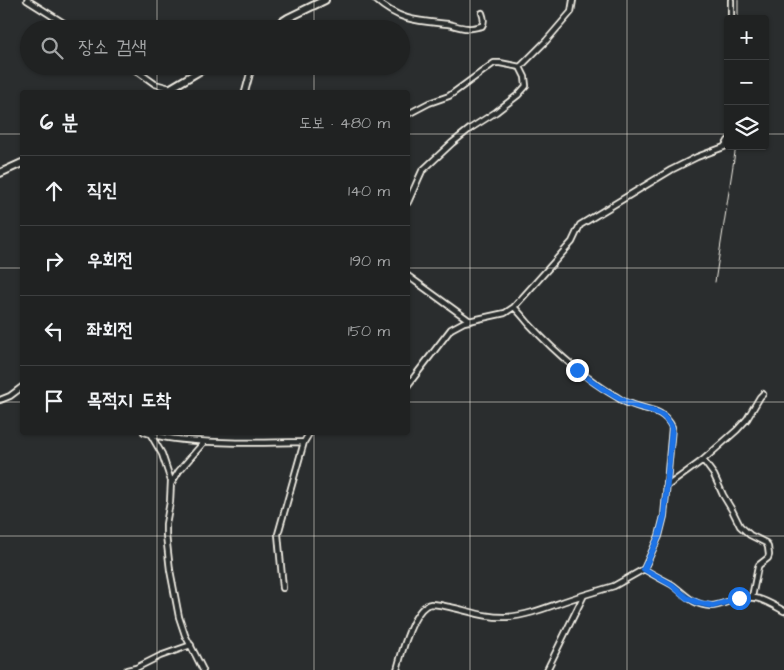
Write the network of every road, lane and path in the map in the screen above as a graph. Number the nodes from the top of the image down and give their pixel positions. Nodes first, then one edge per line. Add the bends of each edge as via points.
1 (27, 0) edge
2 (325, 0) edge
3 (376, 0) edge
4 (573, 0) edge
5 (732, 0) edge
6 (482, 13) dead end
7 (731, 15) edge
8 (59, 20) edge
9 (285, 20) edge
10 (520, 68) junction
11 (142, 75) edge
12 (193, 75) edge
13 (250, 75) edge
14 (171, 88) junction
15 (168, 90) edge
16 (246, 90) edge
17 (410, 113) edge
18 (724, 147) edge
19 (20, 163) edge
20 (0, 173) edge
21 (410, 198) edge
22 (410, 277) edge
23 (514, 307) junction
24 (470, 321) junction
25 (410, 382) edge
26 (20, 388) edge
27 (763, 394) dead end
28 (0, 400) edge
29 (152, 435) joint
30 (308, 435) edge
31 (204, 442) junction
32 (304, 442) junction
33 (704, 460) junction
34 (171, 484) junction
35 (666, 487) junction
36 (644, 569) junction
37 (283, 588) dead end
38 (584, 595) junction
39 (752, 596) junction
40 (784, 611) edge
41 (190, 646) junction
42 (127, 670) edge
43 (203, 670) edge
44 (397, 670) edge
45 (547, 670) edge

1 - 8 street
2 - 9 main road
3 - 6 street via 387,10 404,17 467,28 482,26
4 - 10 street via 571,12
5 - 7 street
10 - 17 street via 494,63 449,96
10 - 21 street via 526,86 452,143 422,171
11 - 14 street via 155,84
12 - 14 main road
13 - 16 street
14 - 15 main road
18 - 23 street via 671,170 580,225 572,242
19 - 20 main road
22 - 24 street
23 - 24 street via 505,313
23 - 35 street via 587,378 632,405 667,418 672,428
24 - 25 street via 451,329
26 - 28 street
27 - 33 street via 743,424
29 - 31 street
29 - 34 street
30 - 32 street
31 - 32 street
31 - 34 street
32 - 37 street via 278,534
33 - 35 street
33 - 39 street via 740,526 768,547 769,555 759,565
34 - 41 street via 166,524 168,554 179,617
35 - 36 street via 662,528
36 - 38 street via 614,586
36 - 39 street via 687,598 708,605
38 - 44 street via 530,613 506,617 481,615 440,605 426,606 412,626
38 - 45 street
39 - 40 street
41 - 42 street
41 - 43 street

